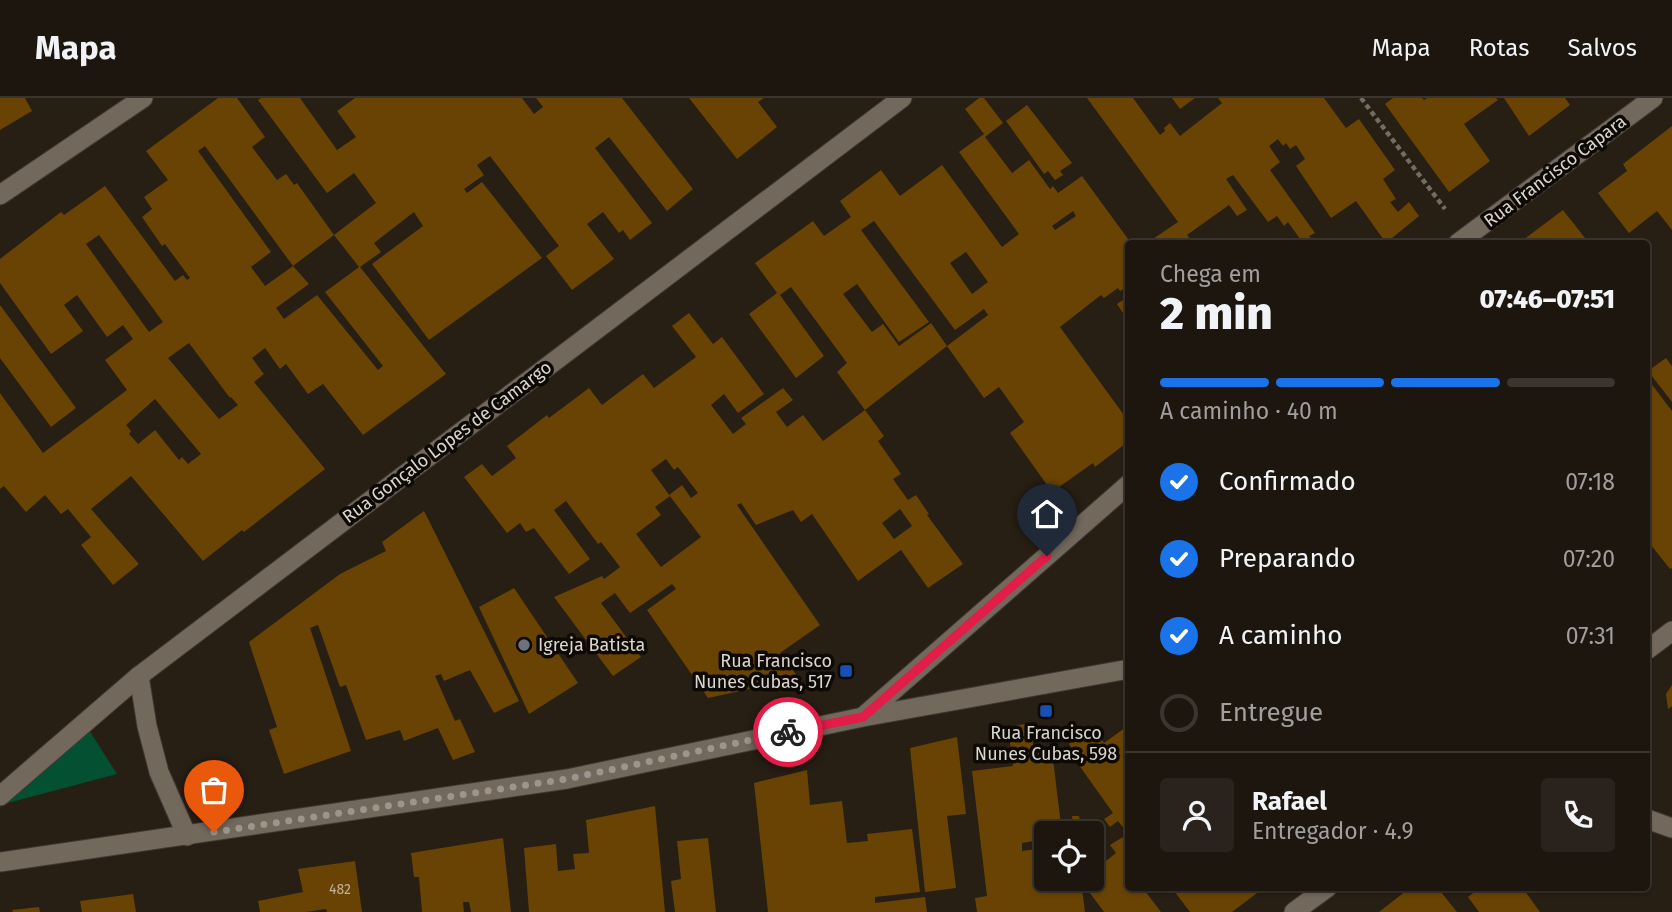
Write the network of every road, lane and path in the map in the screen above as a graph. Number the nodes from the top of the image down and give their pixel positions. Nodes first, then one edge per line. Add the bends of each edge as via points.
1 (143, 98) edge
2 (902, 98) edge
3 (1361, 98) edge
4 (1653, 98) edge
5 (0, 195) edge
6 (1462, 240) edge
7 (1125, 488) edge
8 (1672, 631) edge
9 (1650, 648) edge
10 (1125, 670) edge
11 (139, 676) junction
12 (863, 717) junction
13 (0, 796) edge
14 (1650, 820) edge
15 (1672, 828) edge
16 (187, 836) junction
17 (0, 862) edge
18 (1323, 891) edge
19 (1294, 912) edge

1 - 5 street
2 - 11 street, Rua Gonçalo Lopes de Camargo
3 - 6 path
4 - 6 street, Rua Francisco Capara
7 - 12 street
8 - 9 street
10 - 12 street
11 - 13 street, Rua Gonçalo Lopes de Camargo
11 - 16 street via 159,772
12 - 16 street via 567,779
14 - 15 street
16 - 17 street
18 - 19 street

